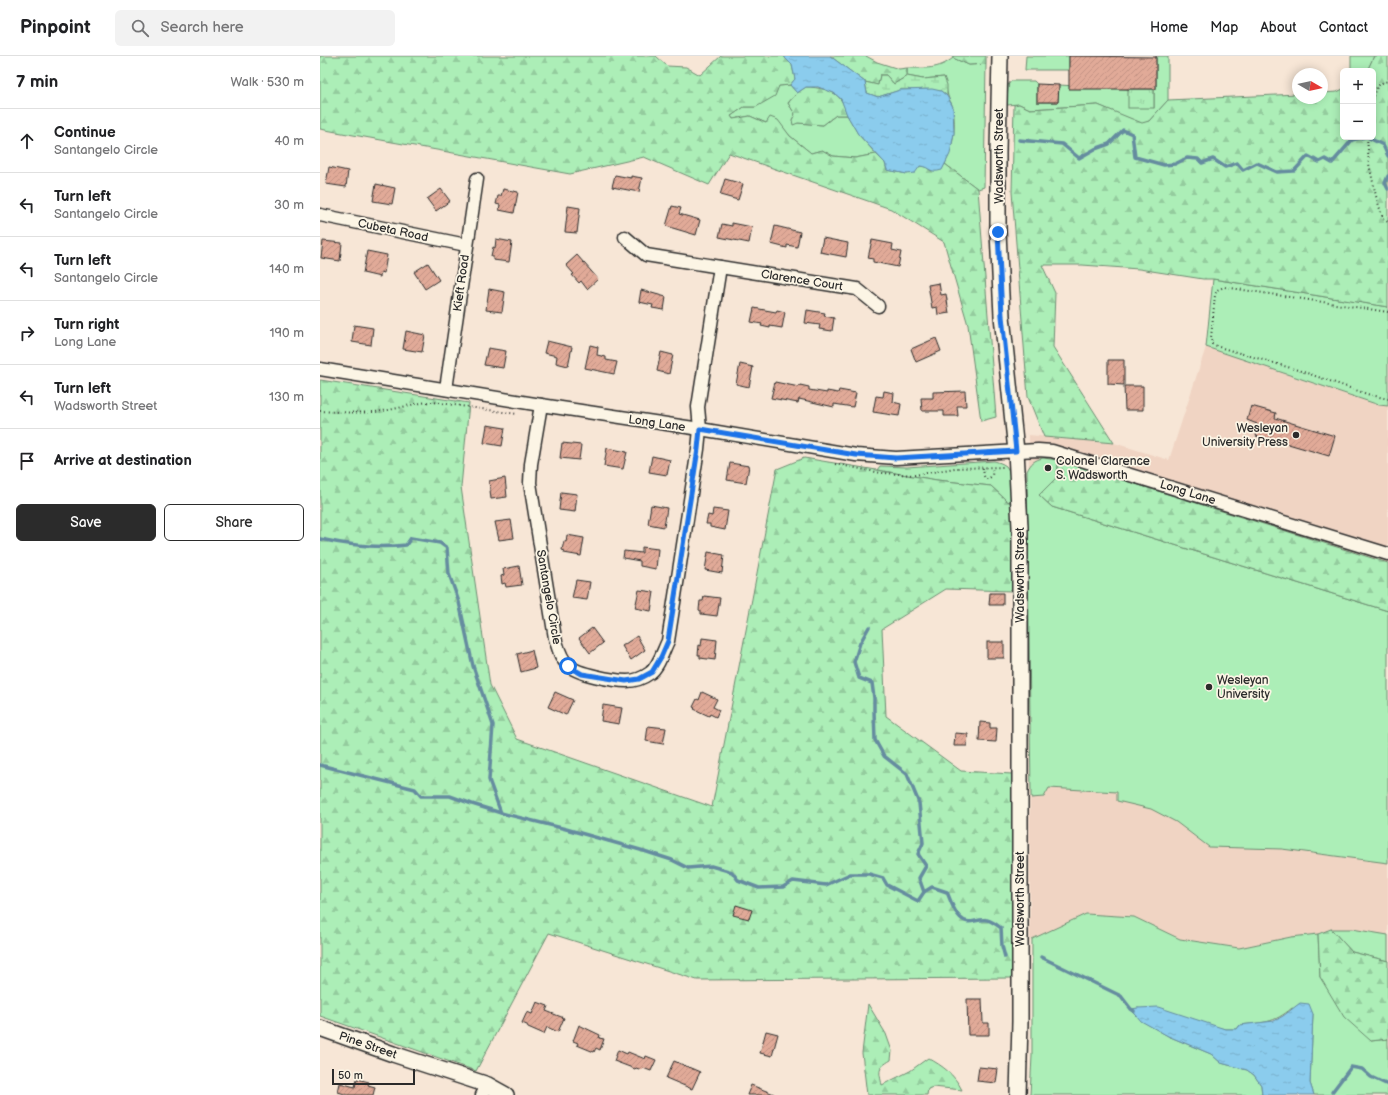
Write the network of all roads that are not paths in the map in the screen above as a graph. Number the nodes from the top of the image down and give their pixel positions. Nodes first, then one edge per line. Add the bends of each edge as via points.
1 (1000, 56) edge
2 (477, 178) dead end
3 (320, 215) edge
4 (625, 237) dead end
5 (466, 246) junction
6 (720, 267) junction
7 (878, 306) dead end
8 (320, 369) edge
9 (446, 389) junction
10 (541, 405) junction
11 (700, 429) junction
12 (1016, 451) junction
13 (1388, 554) edge
14 (320, 1028) edge
15 (485, 1090) edge
16 (506, 1095) edge
17 (1018, 1095) edge

1 - 12 street, Wadsworth Street via 999,255 1002,316
2 - 5 street, Kieft Road
3 - 5 street, Cubeta Road
4 - 6 street, Clarence Court via 646,255
5 - 9 street, Kieft Road
6 - 7 street, Clarence Court via 857,290
6 - 11 street via 698,407
8 - 9 street, Long Lane
9 - 10 street, Long Lane
10 - 11 street, Long Lane
10 - 11 street, Santangelo Circle via 530,483 555,638 561,657 568,666 582,674 626,681 639,679 652,672 668,641
11 - 12 street, Long Lane via 856,455 896,458
12 - 13 street, Long Lane via 1038,450 1063,454
12 - 17 street, Wadsworth Street via 1020,527
14 - 15 street, Pine Street
15 - 16 street, Pine Street

